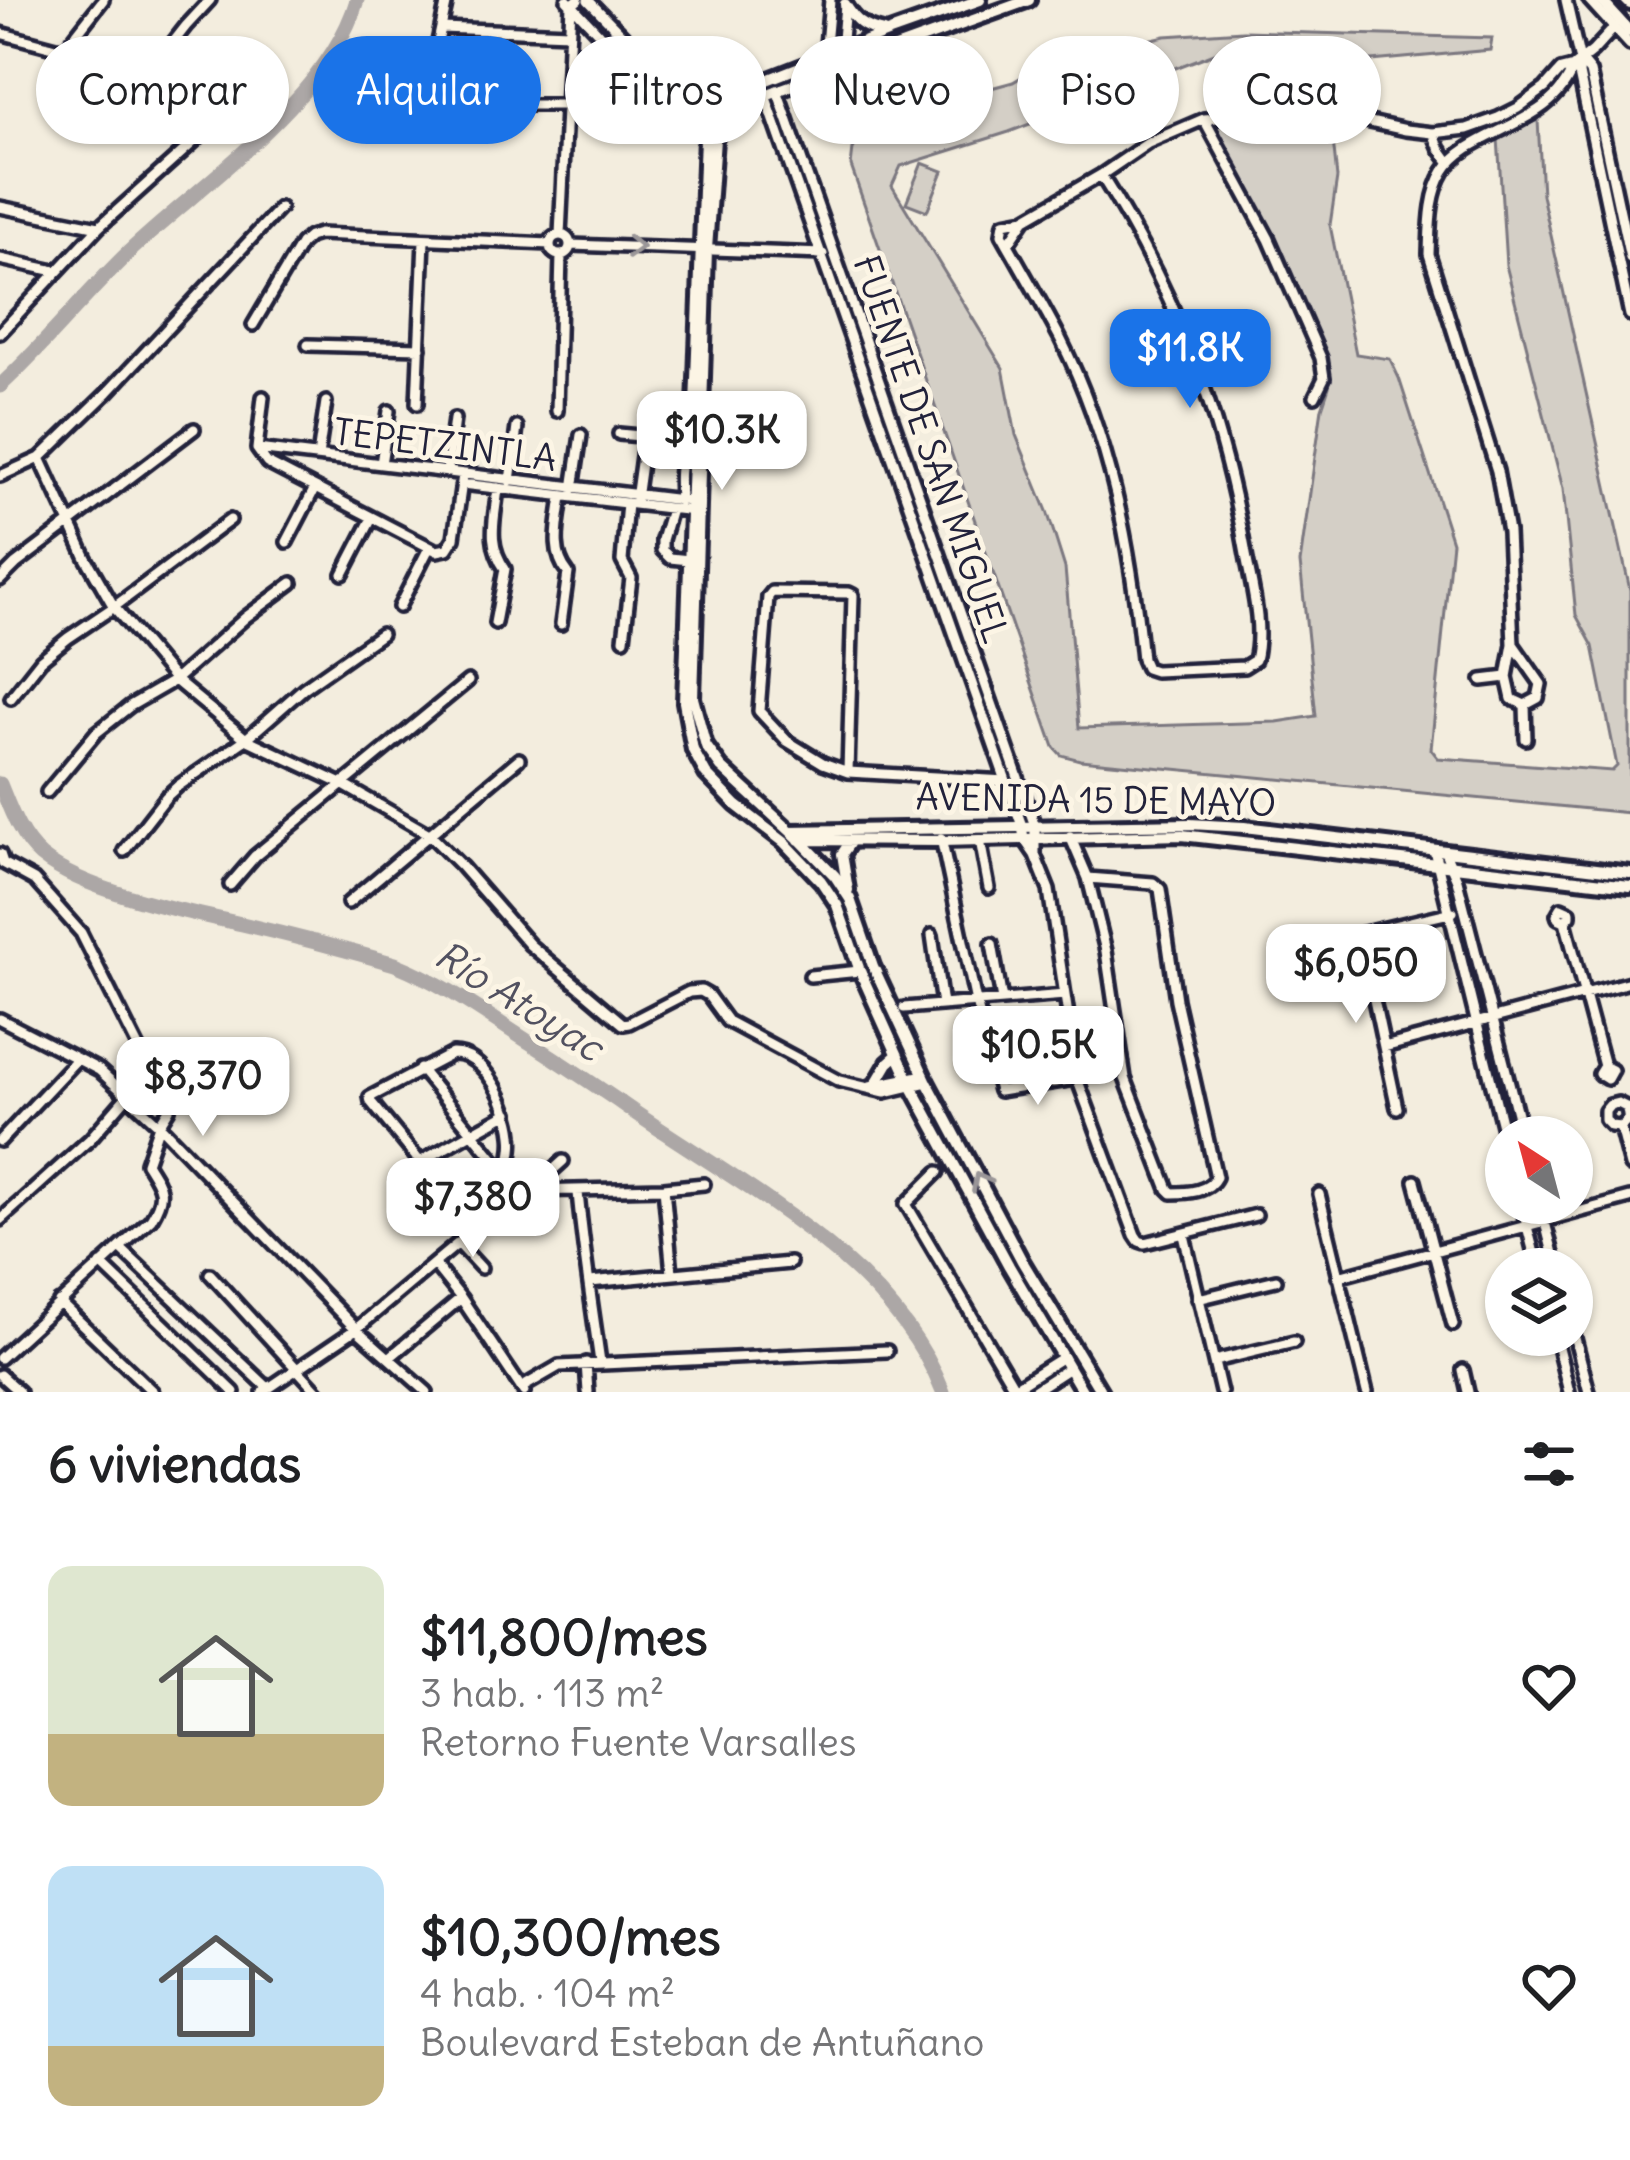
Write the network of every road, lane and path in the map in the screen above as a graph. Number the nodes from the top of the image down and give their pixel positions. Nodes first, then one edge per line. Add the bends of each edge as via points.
1 (103, 0) edge
2 (210, 0) edge
3 (447, 0) edge
4 (588, 0) edge
5 (830, 0) edge
6 (980, 0) edge
7 (1028, 0) edge
8 (1566, 0) edge
9 (1589, 0) edge
10 (1601, 0) edge
11 (572, 2) edge
12 (845, 2) edge
13 (441, 28) junction
14 (1614, 28) junction
15 (1630, 32) edge
16 (0, 33) edge
17 (569, 33) junction
18 (886, 33) junction
19 (75, 36) edge
20 (177, 36) edge
21 (439, 36) edge
22 (569, 36) edge
23 (603, 36) edge
24 (624, 36) edge
25 (828, 36) edge
26 (842, 36) edge
27 (878, 36) edge
28 (926, 36) edge
29 (36, 43) edge
30 (1630, 45) edge
31 (1577, 64) junction
32 (790, 82) edge
33 (771, 92) junction
34 (766, 94) edge
35 (1203, 119) edge
36 (1381, 124) edge
37 (565, 127) edge
38 (1433, 133) junction
39 (191, 144) edge
40 (705, 144) edge
41 (1218, 144) edge
42 (1450, 163) junction
43 (1101, 175) junction
44 (0, 207) edge
45 (280, 208) dead end
46 (99, 227) junction
47 (1627, 233) edge
48 (560, 235) junction
49 (424, 240) junction
50 (550, 244) junction
51 (571, 245) junction
52 (703, 249) junction
53 (827, 254) junction
54 (561, 255) junction
55 (1630, 258) edge
56 (0, 259) edge
57 (56, 271) junction
58 (0, 312) edge
59 (16, 314) junction
60 (1630, 316) edge
61 (253, 325) dead end
62 (0, 333) edge
63 (308, 345) dead end
64 (420, 348) junction
65 (1315, 396) dead end
66 (263, 397) dead end
67 (326, 402) dead end
68 (417, 404) dead end
69 (389, 411) dead end
70 (557, 411) dead end
71 (454, 419) dead end
72 (518, 427) dead end
73 (194, 429) dead end
74 (619, 434) dead end
75 (581, 435) dead end
76 (693, 444) junction
77 (257, 449) junction
78 (643, 449) dead end
79 (318, 456) junction
80 (40, 458) junction
81 (381, 464) junction
82 (447, 472) junction
83 (0, 476) edge
84 (462, 479) junction
85 (506, 486) junction
86 (315, 488) junction
87 (569, 494) junction
88 (633, 501) junction
89 (688, 506) junction
90 (372, 518) junction
91 (230, 520) dead end
92 (69, 524) junction
93 (287, 542) dead end
94 (430, 548) junction
95 (689, 560) junction
96 (343, 574) dead end
97 (0, 580) edge
98 (292, 583) dead end
99 (114, 607) junction
100 (399, 608) dead end
101 (495, 623) dead end
102 (561, 624) dead end
103 (381, 634) dead end
104 (624, 638) dead end
105 (1513, 644) junction
106 (1508, 677) junction
107 (175, 680) junction
108 (1482, 680) dead end
109 (468, 681) dead end
110 (11, 698) dead end
111 (1525, 705) junction
112 (246, 739) junction
113 (1526, 740) dead end
114 (519, 759) dead end
115 (848, 772) junction
116 (1005, 781) junction
117 (342, 784) junction
118 (1020, 784) junction
119 (47, 792) dead end
120 (938, 827) junction
121 (1070, 831) junction
122 (1029, 832) junction
123 (429, 834) junction
124 (787, 837) junction
125 (852, 840) junction
126 (980, 840) junction
127 (942, 841) junction
128 (124, 851) dead end
129 (1438, 855) junction
130 (1, 861) edge
131 (1500, 865) junction
132 (1452, 866) junction
133 (1630, 873) edge
134 (1088, 878) junction
135 (1457, 880) junction
136 (1441, 883) junction
137 (230, 885) dead end
138 (1630, 886) edge
139 (989, 888) dead end
140 (850, 899) junction
141 (348, 903) dead end
142 (1464, 909) junction
143 (1448, 913) junction
144 (1564, 921) dead end
145 (932, 935) dead end
146 (992, 944) dead end
147 (860, 971) junction
148 (810, 976) dead end
149 (1630, 982) edge
150 (1583, 994) junction
151 (1065, 995) junction
152 (1002, 1000) junction
153 (976, 1002) junction
154 (942, 1005) junction
155 (904, 1008) dead end
156 (1492, 1018) junction
157 (0, 1019) edge
158 (1476, 1023) junction
159 (1384, 1047) junction
160 (897, 1055) junction
161 (77, 1059) junction
162 (1604, 1066) dead end
163 (420, 1069) junction
164 (926, 1078) junction
165 (1069, 1080) dead end
166 (910, 1083) junction
167 (870, 1086) junction
168 (128, 1095) junction
169 (1397, 1108) dead end
170 (508, 1113) junction
171 (1499, 1116) edge
172 (1518, 1116) edge
173 (159, 1126) junction
174 (1620, 1127) dead end
175 (470, 1132) junction
176 (0, 1141) edge
177 (563, 1161) dead end
178 (420, 1162) junction
179 (1630, 1166) edge
180 (938, 1172) dead end
181 (507, 1175) junction
182 (1415, 1181) dead end
183 (704, 1184) dead end
184 (664, 1188) junction
185 (578, 1192) junction
186 (525, 1194) junction
187 (1319, 1194) dead end
188 (1630, 1198) edge
189 (1593, 1208) edge
190 (1256, 1215) dead end
191 (0, 1220) edge
192 (1534, 1224) edge
193 (1527, 1226) junction
194 (476, 1228) junction
195 (1184, 1234) junction
196 (458, 1244) junction
197 (120, 1248) junction
198 (1533, 1248) edge
199 (1433, 1251) junction
200 (790, 1262) dead end
201 (101, 1264) junction
202 (434, 1264) junction
203 (482, 1268) dead end
204 (210, 1274) dead end
205 (672, 1274) junction
206 (1338, 1277) junction
207 (1276, 1280) dead end
208 (590, 1282) junction
209 (461, 1298) junction
210 (1198, 1299) junction
211 (59, 1302) junction
212 (1453, 1324) dead end
213 (356, 1329) junction
214 (1294, 1342) dead end
215 (887, 1351) dead end
216 (1561, 1356) edge
217 (1579, 1356) edge
218 (0, 1358) edge
219 (389, 1358) junction
220 (1214, 1361) junction
221 (600, 1362) junction
222 (1066, 1362) junction
223 (586, 1363) junction
224 (296, 1370) junction
225 (1463, 1370) dead end
226 (0, 1375) edge
227 (266, 1390) edge
228 (522, 1390) edge
229 (1016, 1390) edge
230 (19, 1392) edge
231 (153, 1392) edge
232 (234, 1392) edge
233 (318, 1392) edge
234 (427, 1392) edge
235 (588, 1392) edge
236 (1032, 1392) edge
237 (1083, 1392) edge
238 (1101, 1392) edge
239 (1222, 1392) edge
240 (1367, 1392) edge
241 (1468, 1392) edge
242 (1570, 1392) edge
243 (1588, 1392) edge

1 - 19 street
2 - 20 street
3 - 13 street
4 - 24 street
5 - 25 street
6 - 18 main road
7 - 28 main road
8 - 31 street
9 - 14 street
10 - 15 main road
11 - 17 street
11 - 23 street
12 - 18 main road via 854,20
12 - 26 street
13 - 17 street
13 - 21 street
14 - 30 street
14 - 31 street
16 - 29 street
17 - 22 street
18 - 27 main road
31 - 38 street via 1498,118
31 - 42 street via 1543,106
31 - 47 street via 1590,72
31 - 60 street
32 - 33 main road
33 - 34 main road
33 - 53 street, FUENTE DE SAN MIGUEL
35 - 43 street
36 - 38 street
37 - 48 street
38 - 42 street
39 - 46 street
40 - 52 main road
41 - 65 street via 1321,358 1324,378
42 - 105 street via 1435,193 1429,254 1497,471
43 - 43 street via 1168,292 1210,398 1252,588 1259,645 1244,667 1146,668 1107,454 1062,341 1002,234 1004,223
44 - 46 street
45 - 80 street
46 - 57 street
47 - 55 street
48 - 50 street
48 - 51 street
49 - 50 street
49 - 61 street via 309,237
49 - 64 street
50 - 54 street
51 -> 52 street
51 - 54 street
52 - 53 street
52 - 76 main road
52 - 89 main road
53 - 116 street, FUENTE DE SAN MIGUEL
53 - 118 street, FUENTE DE SAN MIGUEL
54 - 70 street
56 - 57 street
57 - 59 street
58 - 59 street
59 - 62 street
63 - 64 street
64 - 68 street
66 - 77 street
67 - 79 street
69 - 81 street
71 - 82 street
72 - 85 street
73 - 92 street
74 - 76 street
75 - 87 street
76 - 89 main road
77 - 79 street, TEPETZINTLA
77 - 86 street via 267,463
78 - 88 street
79 - 81 street, TEPETZINTLA
80 - 83 street
80 - 92 street
81 - 82 street, TEPETZINTLA
82 - 84 street, TEPETZINTLA
84 - 85 street, TEPETZINTLA
84 - 94 street via 452,543
85 - 87 street, TEPETZINTLA
85 - 101 street via 492,539 505,569
86 - 90 street
86 - 93 street
87 - 88 street, TEPETZINTLA
87 - 102 street via 556,550 568,573
88 - 89 street, TEPETZINTLA
88 - 104 street via 622,561 631,578
89 - 95 main road
89 - 95 street via 662,550
89 - 124 main road via 693,698 701,731 721,766
90 - 94 street
90 - 96 street
91 - 99 street
92 - 97 street
92 - 99 street
94 - 100 street
95 - 124 main road via 684,702 693,750 736,805
98 - 107 street
99 - 107 street
99 - 110 street via 40,661
103 - 112 street
105 - 106 street
105 - 111 street via 1540,684 1538,698
106 - 108 street
106 - 111 street via 1509,695
107 - 112 street
107 - 119 street via 96,733
109 - 117 street
111 - 113 street
112 - 117 street
112 - 128 street via 166,797
114 - 123 street
115 - 115 street via 853,595 772,592 759,711 787,741
115 - 116 street
116 - 118 street
116 - 122 street, FUENTE DE SAN MIGUEL
117 - 123 street
117 - 137 street
118 - 122 street, FUENTE DE SAN MIGUEL
120 - 122 main road, AVENIDA 15 DE MAYO
120 - 124 main road, AVENIDA 15 DE MAYO
120 - 127 street
121 - 122 main road, AVENIDA 15 DE MAYO
121 - 129 main road, AVENIDA 15 DE MAYO
121 - 134 street
122 - 126 main road, AVENIDA 15 DE MAYO
122 - 151 street via 1049,890
123 - 141 street
123 - 167 street via 530,945 623,1024 701,991 741,1030 839,1081
124 - 125 main road, AVENIDA 15 DE MAYO
124 - 140 main road
124 - 147 main road via 837,905
125 - 127 main road, AVENIDA 15 DE MAYO
125 - 140 main road via 842,854
126 - 127 main road, AVENIDA 15 DE MAYO
126 - 139 street
127 - 153 street
129 - 131 main road, AVENIDA 15 DE MAYO
129 - 132 main road, AVENIDA 15 DE MAYO
129 - 136 street
130 - 173 street via 34,880 81,933 170,1109
131 - 132 main road, AVENIDA 15 DE MAYO
131 - 133 main road, AVENIDA 15 DE MAYO
131 - 138 main road, AVENIDA 15 DE MAYO
132 - 135 street
134 - 134 street via 1160,889 1216,1177 1206,1188 1168,1189 1125,1078
135 - 136 street
135 - 142 street
136 - 143 street
140 - 164 main road
142 - 143 street
142 - 156 street
143 - 158 street
143 - 159 street via 1360,934
144 - 150 street
145 - 154 street
146 - 152 street
147 - 148 street
147 - 160 main road
149 - 150 street
150 - 156 street
150 - 162 street
151 - 152 street
151 - 195 street via 1078,1081 1135,1235 1145,1244
152 - 153 street
153 - 154 street
153 - 165 street via 999,1091
154 - 155 street
156 - 158 street
156 - 172 street
157 - 161 street
158 - 159 street
158 - 171 street
159 - 169 street
160 - 166 main road
160 - 167 main road
161 - 168 street
161 - 176 street
163 - 170 street via 464,1054 494,1084
163 - 175 street
163 - 178 street via 370,1097
164 - 166 street
238 -> 164 main road
166 - 167 street
166 - 222 main road
168 - 173 street
168 - 191 street
170 - 175 street
170 - 181 street
173 - 197 street via 146,1163 161,1202
173 - 213 street
174 - 179 street
175 - 178 street
175 - 181 street
177 - 186 street
178 - 194 street
180 - 229 street via 906,1204
181 - 186 street
182 - 199 street
183 - 184 street
184 - 185 street
184 - 205 street
185 - 186 street
185 - 208 street
186 - 194 street
187 - 206 street
188 - 189 street
190 - 195 street
192 - 193 street
193 - 198 street
193 - 199 street
194 - 196 street
195 - 210 street
196 - 202 street
196 - 203 street
197 - 201 street
197 - 227 street
199 - 206 street
199 - 212 street
200 - 205 street
201 - 211 street
201 - 232 street
202 - 209 street
202 - 213 street
204 - 224 street
205 - 208 street
206 - 240 street
207 - 210 street
208 - 221 street
209 - 219 street
209 - 228 street
210 - 220 street
211 - 218 street
211 - 231 street
213 - 219 street
213 - 224 street
214 - 220 street
215 - 221 street
216 - 242 street
217 - 243 street
219 - 234 street
220 - 239 street
221 - 223 street
222 - 229 street
222 - 236 street
222 - 237 main road
223 - 228 street via 559,1366
223 - 235 street
224 - 227 street
224 - 233 street
225 - 241 street
226 - 230 street

